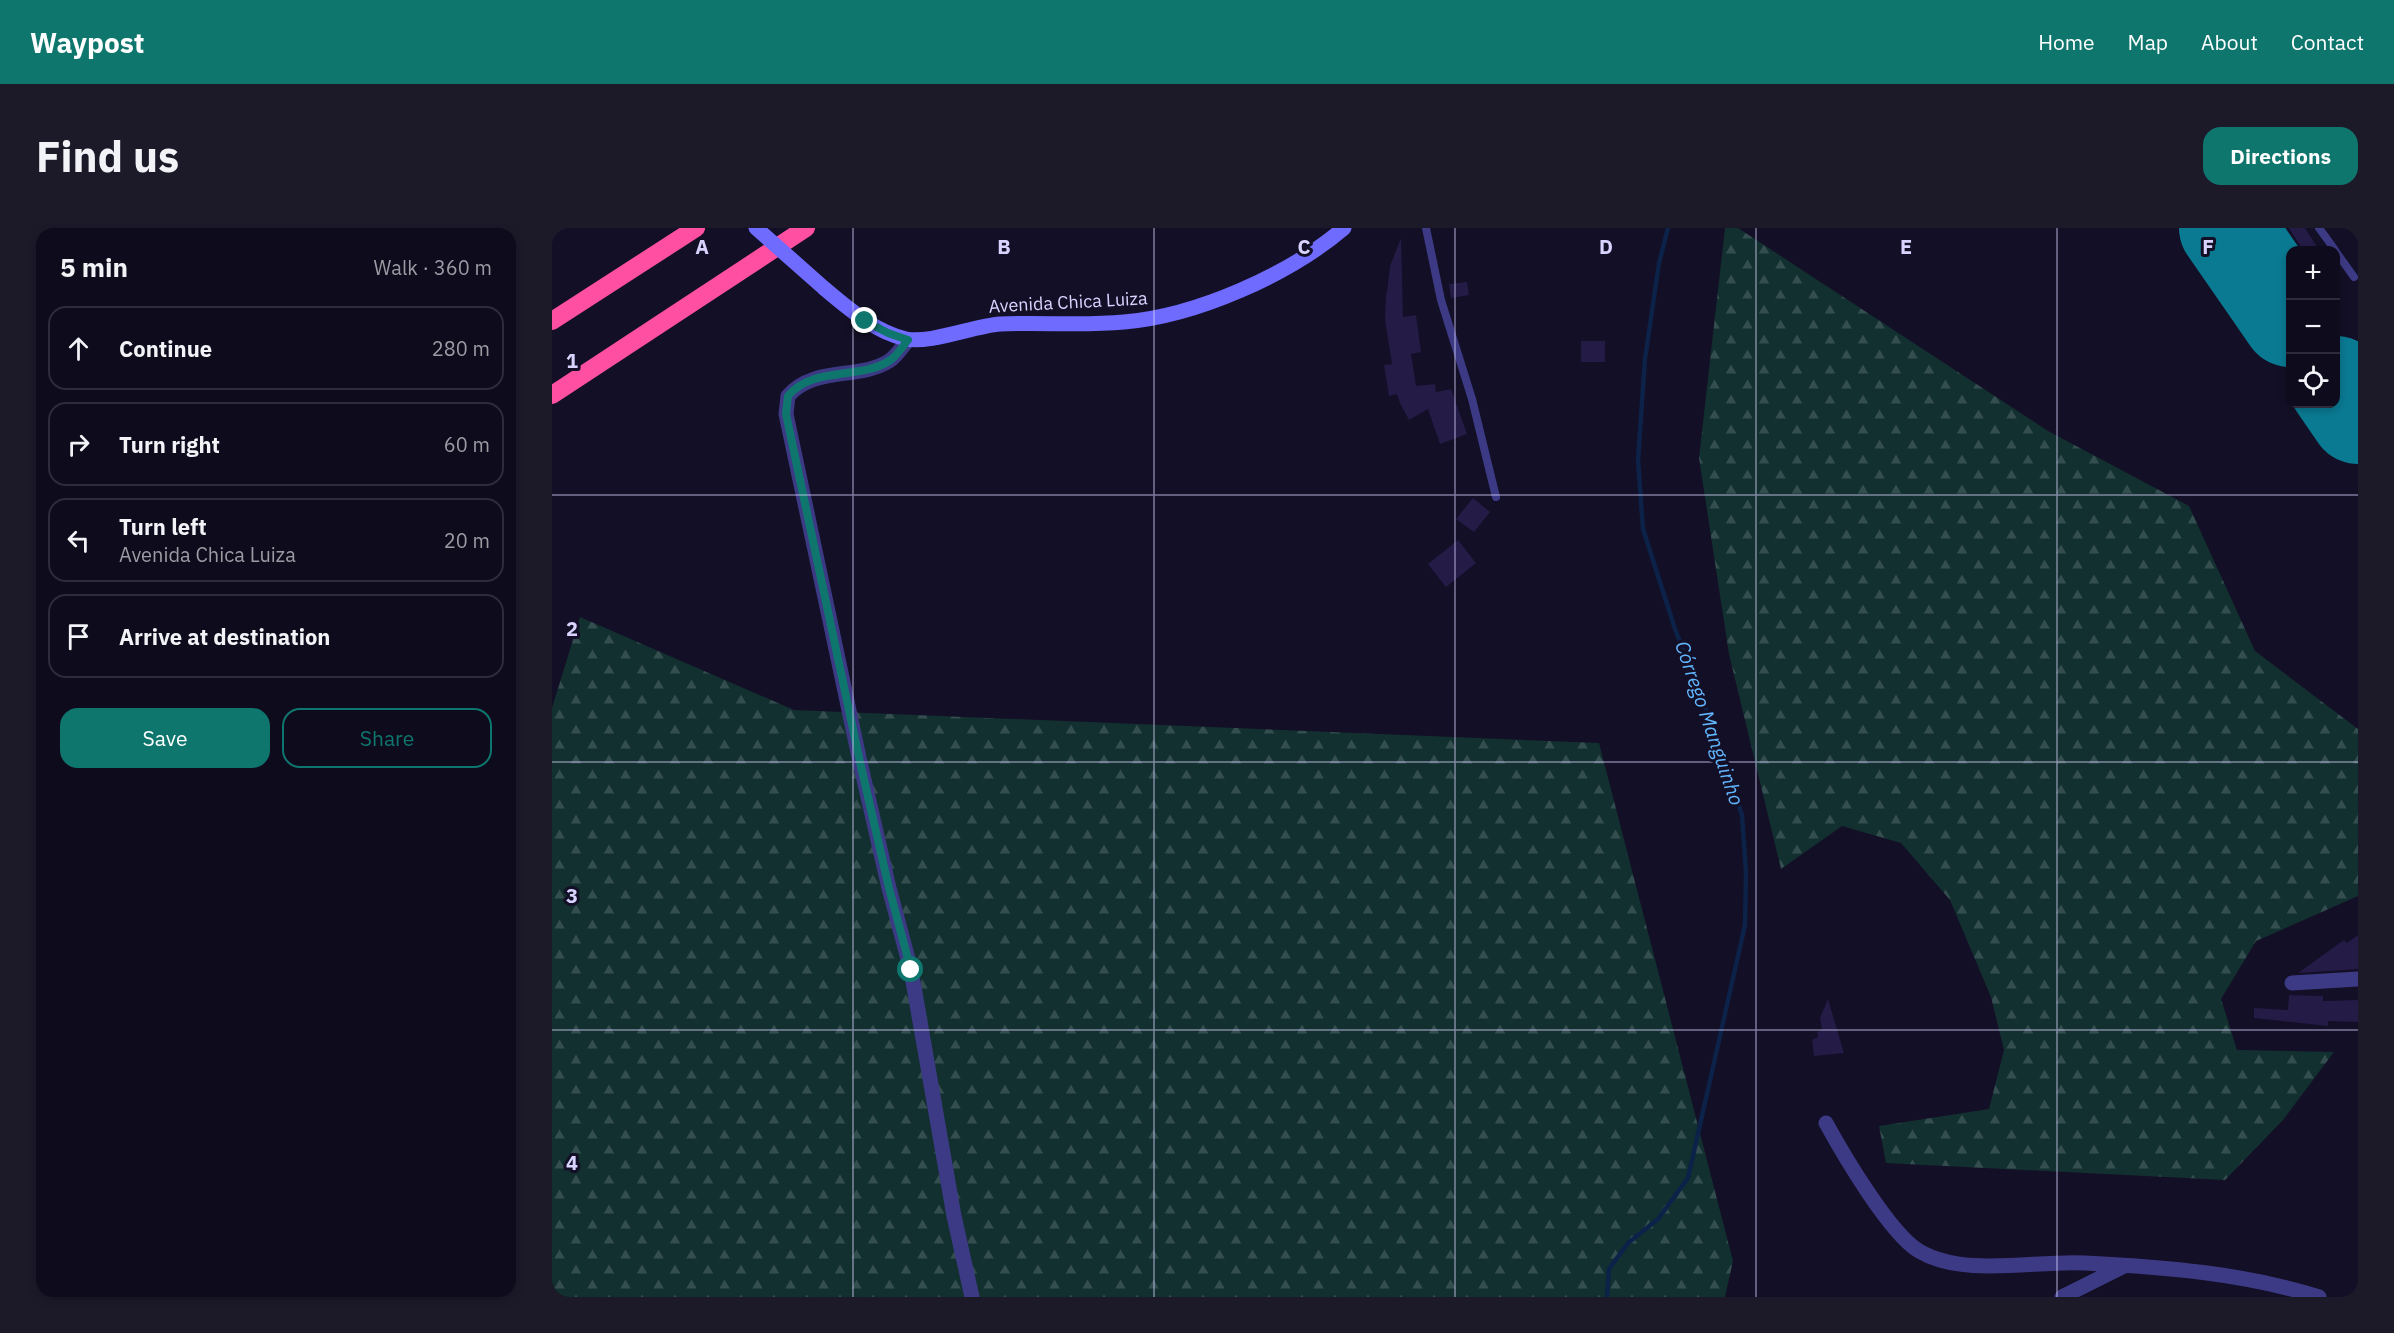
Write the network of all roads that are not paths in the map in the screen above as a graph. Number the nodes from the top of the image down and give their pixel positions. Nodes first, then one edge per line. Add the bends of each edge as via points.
1 (696, 228) edge
2 (756, 228) edge
3 (806, 228) edge
4 (1344, 228) edge
5 (1426, 228) edge
6 (2319, 228) edge
7 (2332, 246) edge
8 (2340, 258) edge
9 (2354, 278) dead end
10 (552, 321) edge
11 (908, 340) junction
12 (552, 395) edge
13 (1496, 497) dead end
14 (2358, 979) edge
15 (2292, 983) dead end
16 (1826, 1123) dead end
17 (2124, 1266) junction
18 (972, 1297) edge
19 (2062, 1297) edge
20 (2319, 1297) edge

1 - 10 highway
2 - 11 main road, bridge via 865,321
3 - 12 highway
4 - 11 main road, Avenida Chica Luiza via 1248,287 1164,316 1124,322 1000,324
5 - 13 lane via 1441,300 1472,399
6 - 7 lane
8 - 9 lane
11 - 18 street via 896,356 876,367 799,385 788,396 786,414 862,773 911,970
14 - 15 street
16 - 17 street via 1880,1206 1919,1251 1970,1264 2070,1262
17 - 19 street
17 - 20 street via 2199,1272 2288,1287

